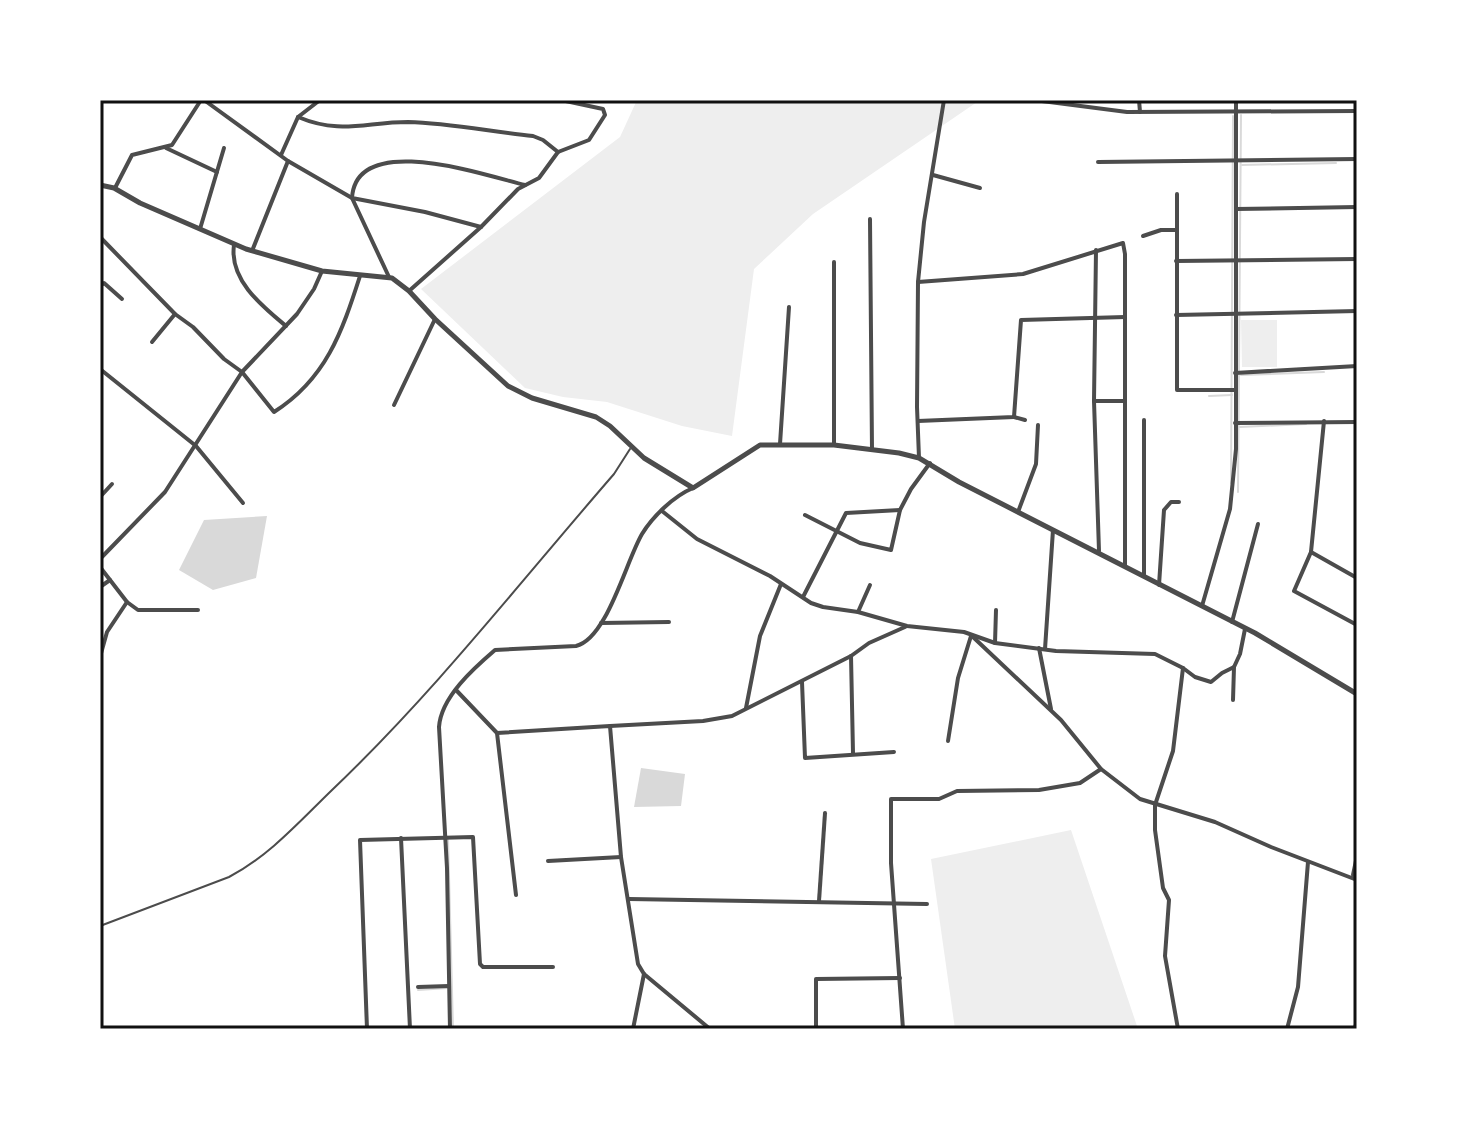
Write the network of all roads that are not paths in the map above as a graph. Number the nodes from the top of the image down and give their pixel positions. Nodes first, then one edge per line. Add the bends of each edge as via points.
1 (202, 100) edge
2 (320, 100) edge
3 (561, 100) edge
4 (944, 100) edge
5 (1034, 100) edge
6 (1139, 100) edge
7 (1236, 100) edge
8 (1063, 102) edge
9 (1236, 111) junction
10 (1357, 111) edge
11 (1140, 112) junction
12 (298, 117) junction
13 (166, 148) junction
14 (224, 148) dead end
15 (558, 152) junction
16 (281, 155) junction
17 (1357, 159) edge
18 (288, 161) junction
19 (1238, 161) junction
20 (1098, 162) dead end
21 (217, 172) junction
22 (933, 175) junction
23 (100, 185) edge
24 (525, 185) junction
25 (114, 188) junction
26 (980, 188) dead end
27 (1177, 194) dead end
28 (352, 198) junction
29 (1357, 207) edge
30 (1236, 209) junction
31 (870, 219) dead end
32 (481, 227) junction
33 (200, 229) junction
34 (1175, 230) junction
35 (1143, 236) dead end
36 (100, 237) edge
37 (234, 245) junction
38 (1096, 250) junction
39 (252, 251) junction
40 (1357, 259) edge
41 (1176, 261) junction
42 (1235, 261) junction
43 (834, 262) dead end
44 (322, 271) junction
45 (360, 274) junction
46 (389, 277) junction
47 (918, 282) junction
48 (100, 286) edge
49 (409, 291) junction
50 (122, 299) dead end
51 (789, 307) dead end
52 (1357, 311) edge
53 (175, 314) junction
54 (1235, 314) junction
55 (1176, 315) junction
56 (1125, 317) junction
57 (1094, 318) junction
58 (435, 319) junction
59 (287, 326) junction
60 (152, 342) dead end
61 (1357, 366) edge
62 (100, 369) edge
63 (242, 372) junction
64 (1235, 373) junction
65 (1235, 390) junction
66 (1094, 401) junction
67 (1125, 401) junction
68 (394, 405) dead end
69 (1014, 417) junction
70 (1025, 420) dead end
71 (1144, 420) dead end
72 (918, 421) junction
73 (1324, 421) junction
74 (1357, 422) edge
75 (1235, 423) junction
76 (1038, 425) dead end
77 (780, 445) junction
78 (834, 445) junction
79 (196, 446) junction
80 (632, 448) junction
81 (872, 449) junction
82 (919, 458) junction
83 (930, 463) junction
84 (112, 484) dead end
85 (693, 488) junction
86 (100, 497) edge
87 (1179, 502) dead end
88 (243, 503) dead end
89 (900, 510) junction
90 (662, 511) junction
91 (1018, 512) junction
92 (805, 515) dead end
93 (1258, 524) dead end
94 (838, 530) junction
95 (1053, 530) junction
96 (1099, 551) junction
97 (1311, 552) junction
98 (100, 559) edge
99 (1125, 565) junction
100 (100, 567) edge
101 (1144, 576) junction
102 (1357, 578) edge
103 (110, 580) junction
104 (781, 584) junction
105 (870, 585) dead end
106 (1159, 585) junction
107 (100, 587) edge
108 (803, 597) junction
109 (127, 602) junction
110 (1202, 606) junction
111 (198, 610) dead end
112 (996, 610) dead end
113 (858, 612) junction
114 (669, 622) dead end
115 (1232, 622) junction
116 (601, 623) junction
117 (1357, 625) edge
118 (907, 626) junction
119 (1245, 628) junction
120 (971, 636) junction
121 (995, 643) junction
122 (1042, 649) junction
123 (851, 656) junction
124 (100, 657) edge
125 (1234, 667) junction
126 (1183, 668) junction
127 (802, 682) junction
128 (456, 690) junction
129 (1357, 694) edge
130 (1233, 700) dead end
131 (745, 710) junction
132 (1052, 711) junction
133 (610, 726) junction
134 (497, 733) junction
135 (948, 741) dead end
136 (894, 752) dead end
137 (853, 755) junction
138 (1101, 769) junction
139 (1155, 805) junction
140 (825, 813) dead end
141 (444, 836) junction
142 (401, 838) junction
143 (1357, 856) edge
144 (621, 857) junction
145 (548, 861) dead end
146 (1308, 862) junction
147 (1353, 875) dead end
148 (1357, 880) edge
149 (516, 895) dead end
150 (629, 899) junction
151 (819, 901) junction
152 (894, 904) junction
153 (927, 904) dead end
154 (100, 926) edge
155 (553, 967) dead end
156 (644, 974) junction
157 (900, 978) junction
158 (449, 986) junction
159 (418, 987) dead end
160 (367, 1029) edge
161 (410, 1029) edge
162 (450, 1029) edge
163 (633, 1029) edge
164 (710, 1029) edge
165 (816, 1029) edge
166 (903, 1029) edge
167 (1178, 1029) edge
168 (1287, 1029) edge

1 - 13 street via 176,142
1 - 16 street
2 - 12 street
3 - 15 street via 605,113 589,140
4 - 22 street
5 - 8 street
6 - 11 street
7 - 9 street
8 - 11 street
9 - 10 street
9 - 11 street
9 - 19 street
12 - 15 street via 336,127 411,122 533,136
12 - 16 street
13 - 21 street
13 - 25 street via 132,155
14 - 21 street
15 - 24 street via 539,178
16 - 18 street
17 - 19 street
18 - 28 street
18 - 39 street
19 - 20 street
19 - 30 street
21 - 33 street
22 - 26 street
22 - 47 street
23 - 25 street
24 - 28 street via 436,162 392,163 360,174
24 - 32 street
25 - 33 street
27 - 34 street
28 - 32 street
28 - 46 street
29 - 30 street
30 - 42 street
31 - 81 street
32 - 49 street
33 - 37 street
34 - 35 street
34 - 41 street
36 - 53 street
37 - 39 street
37 - 59 street via 234,259 254,298
38 - 47 street via 1023,274
38 - 56 street via 1123,243
38 - 57 street
39 - 44 street
40 - 42 street
41 - 42 street
41 - 55 street
42 - 54 street
43 - 78 street
44 - 45 street
44 - 59 street
45 - 46 street
45 - 63 street via 331,353 276,412
46 - 49 street
47 - 72 street
48 - 50 street via 104,283
49 - 58 street
51 - 77 street
52 - 54 street
53 - 60 street
53 - 63 street
54 - 55 street
54 - 64 street
55 - 65 street via 1177,390
56 - 57 street
56 - 67 street
57 - 66 street
57 - 69 street via 1021,320
58 - 68 street
58 - 80 street via 508,386 596,417
59 - 63 street
61 - 64 street
62 - 79 street
63 - 79 street
64 - 65 street
65 - 75 street
66 - 67 street
66 - 96 street
67 - 99 street
69 - 70 street
69 - 72 street
71 - 101 street
72 - 82 street
73 - 74 street
73 - 75 street
73 - 97 street
75 - 110 street via 1232,499
76 - 91 street via 1036,464
77 - 78 street
77 - 85 street via 760,445
78 - 81 street
79 - 88 street
79 - 98 street via 165,492
80 - 85 street
80 - 154 lane via 441,679 281,840 229,877
81 - 82 street
82 - 83 street
83 - 89 street
83 - 91 street
84 - 86 street
85 - 90 street
87 - 106 street via 1164,510
89 - 94 street via 846,513
89 - 94 street via 891,550 860,543
90 - 104 street via 697,539
90 - 116 street via 643,533
91 - 95 street
92 - 94 street
93 - 115 street
94 - 108 street
95 - 96 street
95 - 122 street
96 - 99 street
97 - 102 street
97 - 117 street via 1294,591
99 - 101 street
100 - 103 street
101 - 106 street
103 - 107 street
103 - 109 street
104 - 108 street
104 - 131 street via 760,636
105 - 113 street
106 - 110 street
108 - 113 street via 823,607
109 - 111 street via 141,611
109 - 124 street via 107,632
110 - 115 street
112 - 121 street
113 - 118 street
114 - 116 street
115 - 119 street
116 - 128 street via 581,645 495,650
118 - 120 street
118 - 123 street
119 - 125 street
119 - 129 street
120 - 121 street
120 - 132 street
120 - 135 street
121 - 122 street
122 - 126 street via 1155,654
122 - 132 street
123 - 127 street
123 - 137 street
125 - 126 street via 1211,682
125 - 130 street
126 - 139 street via 1173,751
127 - 131 street
127 - 137 street via 805,758
128 - 134 street
128 - 141 street via 439,720
131 - 133 street via 722,719
132 - 138 street
133 - 134 street
133 - 144 street
134 - 149 street
136 - 137 street
138 - 139 street
138 - 152 street via 1080,783 1039,790 892,798
139 - 146 street via 1215,822
139 - 167 street via 1163,888 1169,900 1165,956
140 - 151 street
141 - 142 street
141 - 155 street via 473,837 481,966
141 - 158 street
142 - 160 street via 360,840
142 - 161 street
143 - 147 street
144 - 145 street
144 - 150 street
146 - 148 street
146 - 168 street via 1298,987
150 - 151 street
150 - 156 street
151 - 152 street
152 - 153 street
152 - 157 street
156 - 163 street
156 - 164 street
157 - 165 street via 816,979
157 - 166 street
158 - 159 street
158 - 162 street

